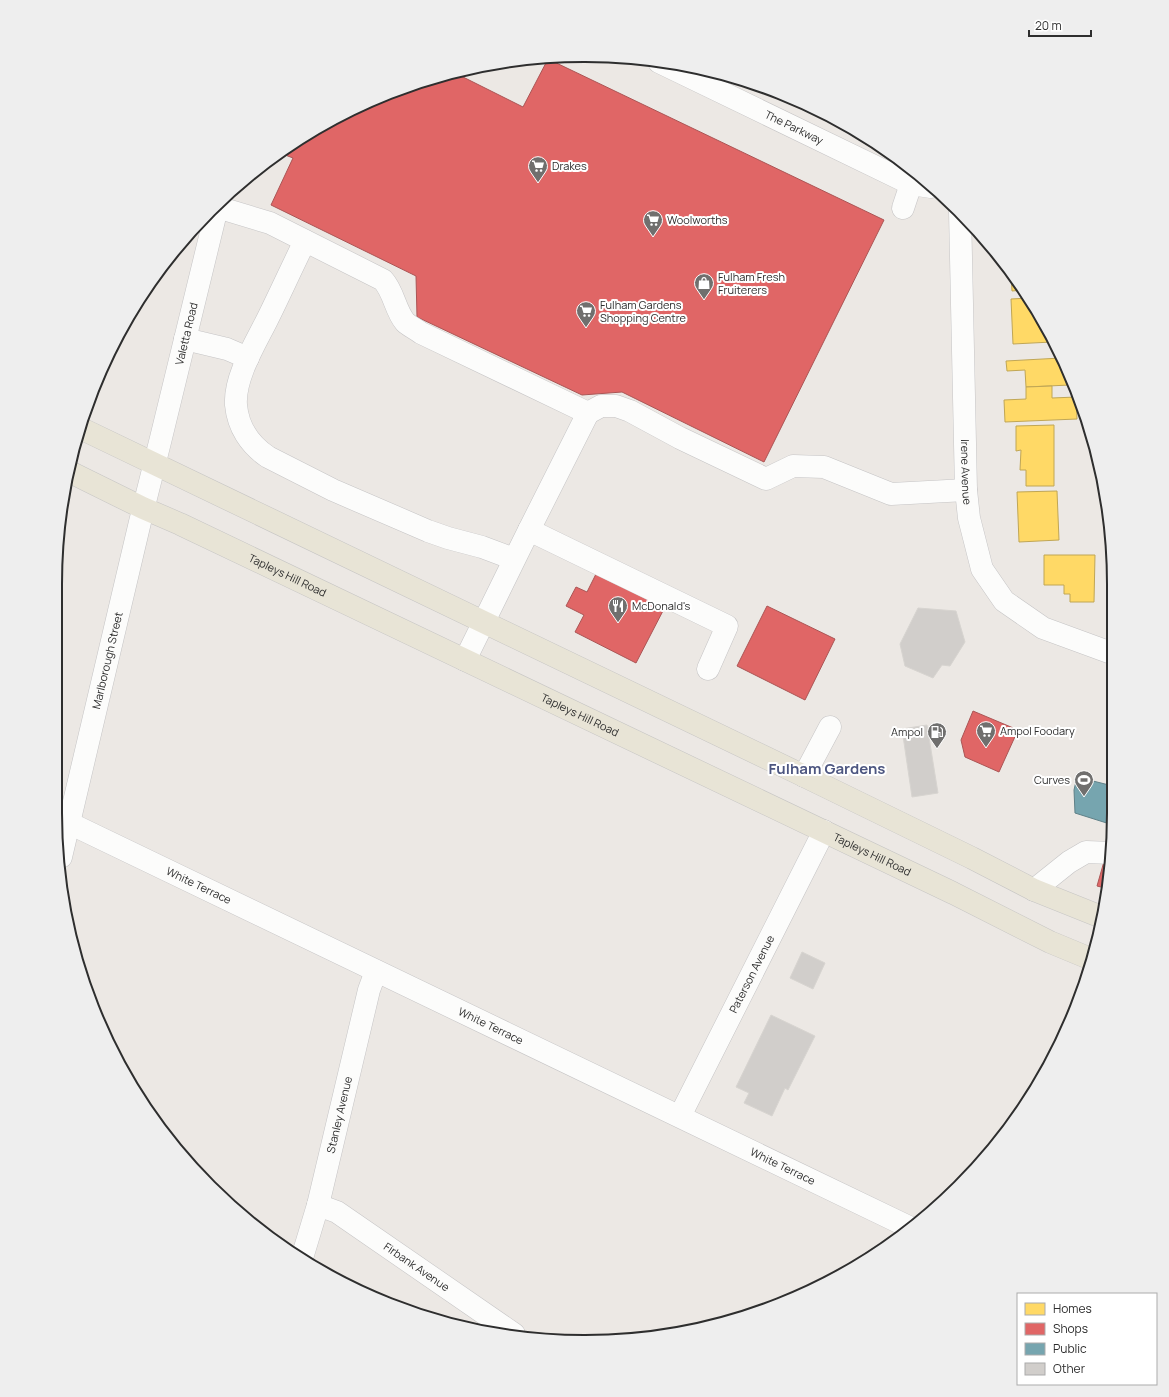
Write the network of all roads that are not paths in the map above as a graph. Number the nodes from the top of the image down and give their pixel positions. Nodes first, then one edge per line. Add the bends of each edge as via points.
1 (676, 70) edge
2 (921, 186) edge
3 (224, 207) edge
4 (903, 208) dead end
5 (216, 214) edge
6 (960, 222) edge
7 (305, 241) junction
8 (185, 339) junction
9 (248, 358) junction
10 (588, 413) junction
11 (86, 431) edge
12 (155, 463) junction
13 (74, 474) edge
14 (966, 490) junction
15 (144, 508) junction
16 (529, 530) junction
17 (514, 559) junction
18 (484, 621) junction
19 (1107, 651) edge
20 (465, 660) junction
21 (708, 669) dead end
22 (830, 728) dead end
23 (804, 776) junction
24 (69, 823) junction
25 (824, 831) junction
26 (63, 848) edge
27 (1105, 853) edge
28 (1034, 890) junction
29 (1097, 915) edge
30 (1086, 957) edge
31 (376, 971) junction
32 (680, 1116) junction
33 (318, 1205) junction
34 (906, 1225) edge
35 (304, 1253) edge
36 (507, 1329) edge

1 - 2 street, The Parkway
2 - 4 street
3 - 7 street via 264,221
5 - 8 street, Valetta Road
6 - 14 street, Irene Avenue
7 - 9 street
7 - 10 street via 383,280 407,324
8 - 9 street
8 - 12 street, Valetta Road
9 - 17 street via 237,390 236,404 242,427 249,440 260,451 333,490 441,536
10 - 14 street via 601,406 616,406 630,411 766,479 793,466 824,467 891,494
10 - 16 street
11 - 12 main road
12 - 15 street, Marlborough Street
12 - 18 main road
13 - 15 main road, Tapleys Hill Road
14 - 19 street, Irene Avenue via 969,518 982,569 1004,601 1043,628
15 - 20 main road, Tapleys Hill Road
15 - 24 street, Marlborough Street
16 - 17 street
16 - 21 street via 728,626
17 - 18 street
18 - 20 street
18 - 23 main road
20 - 25 main road, Tapleys Hill Road
22 - 23 street
23 - 28 main road
24 - 26 street, Marlborough Street
24 - 31 street, White Terrace
25 - 30 main road, Tapleys Hill Road via 1050,942
25 - 32 street, Paterson Avenue
27 - 28 street via 1086,852 1068,862
28 - 29 main road
31 - 32 street, White Terrace
31 - 33 street, Stanley Avenue via 369,990
32 - 34 street, White Terrace
33 - 35 street, Stanley Avenue
33 - 36 street, Firbank Avenue via 337,1212

